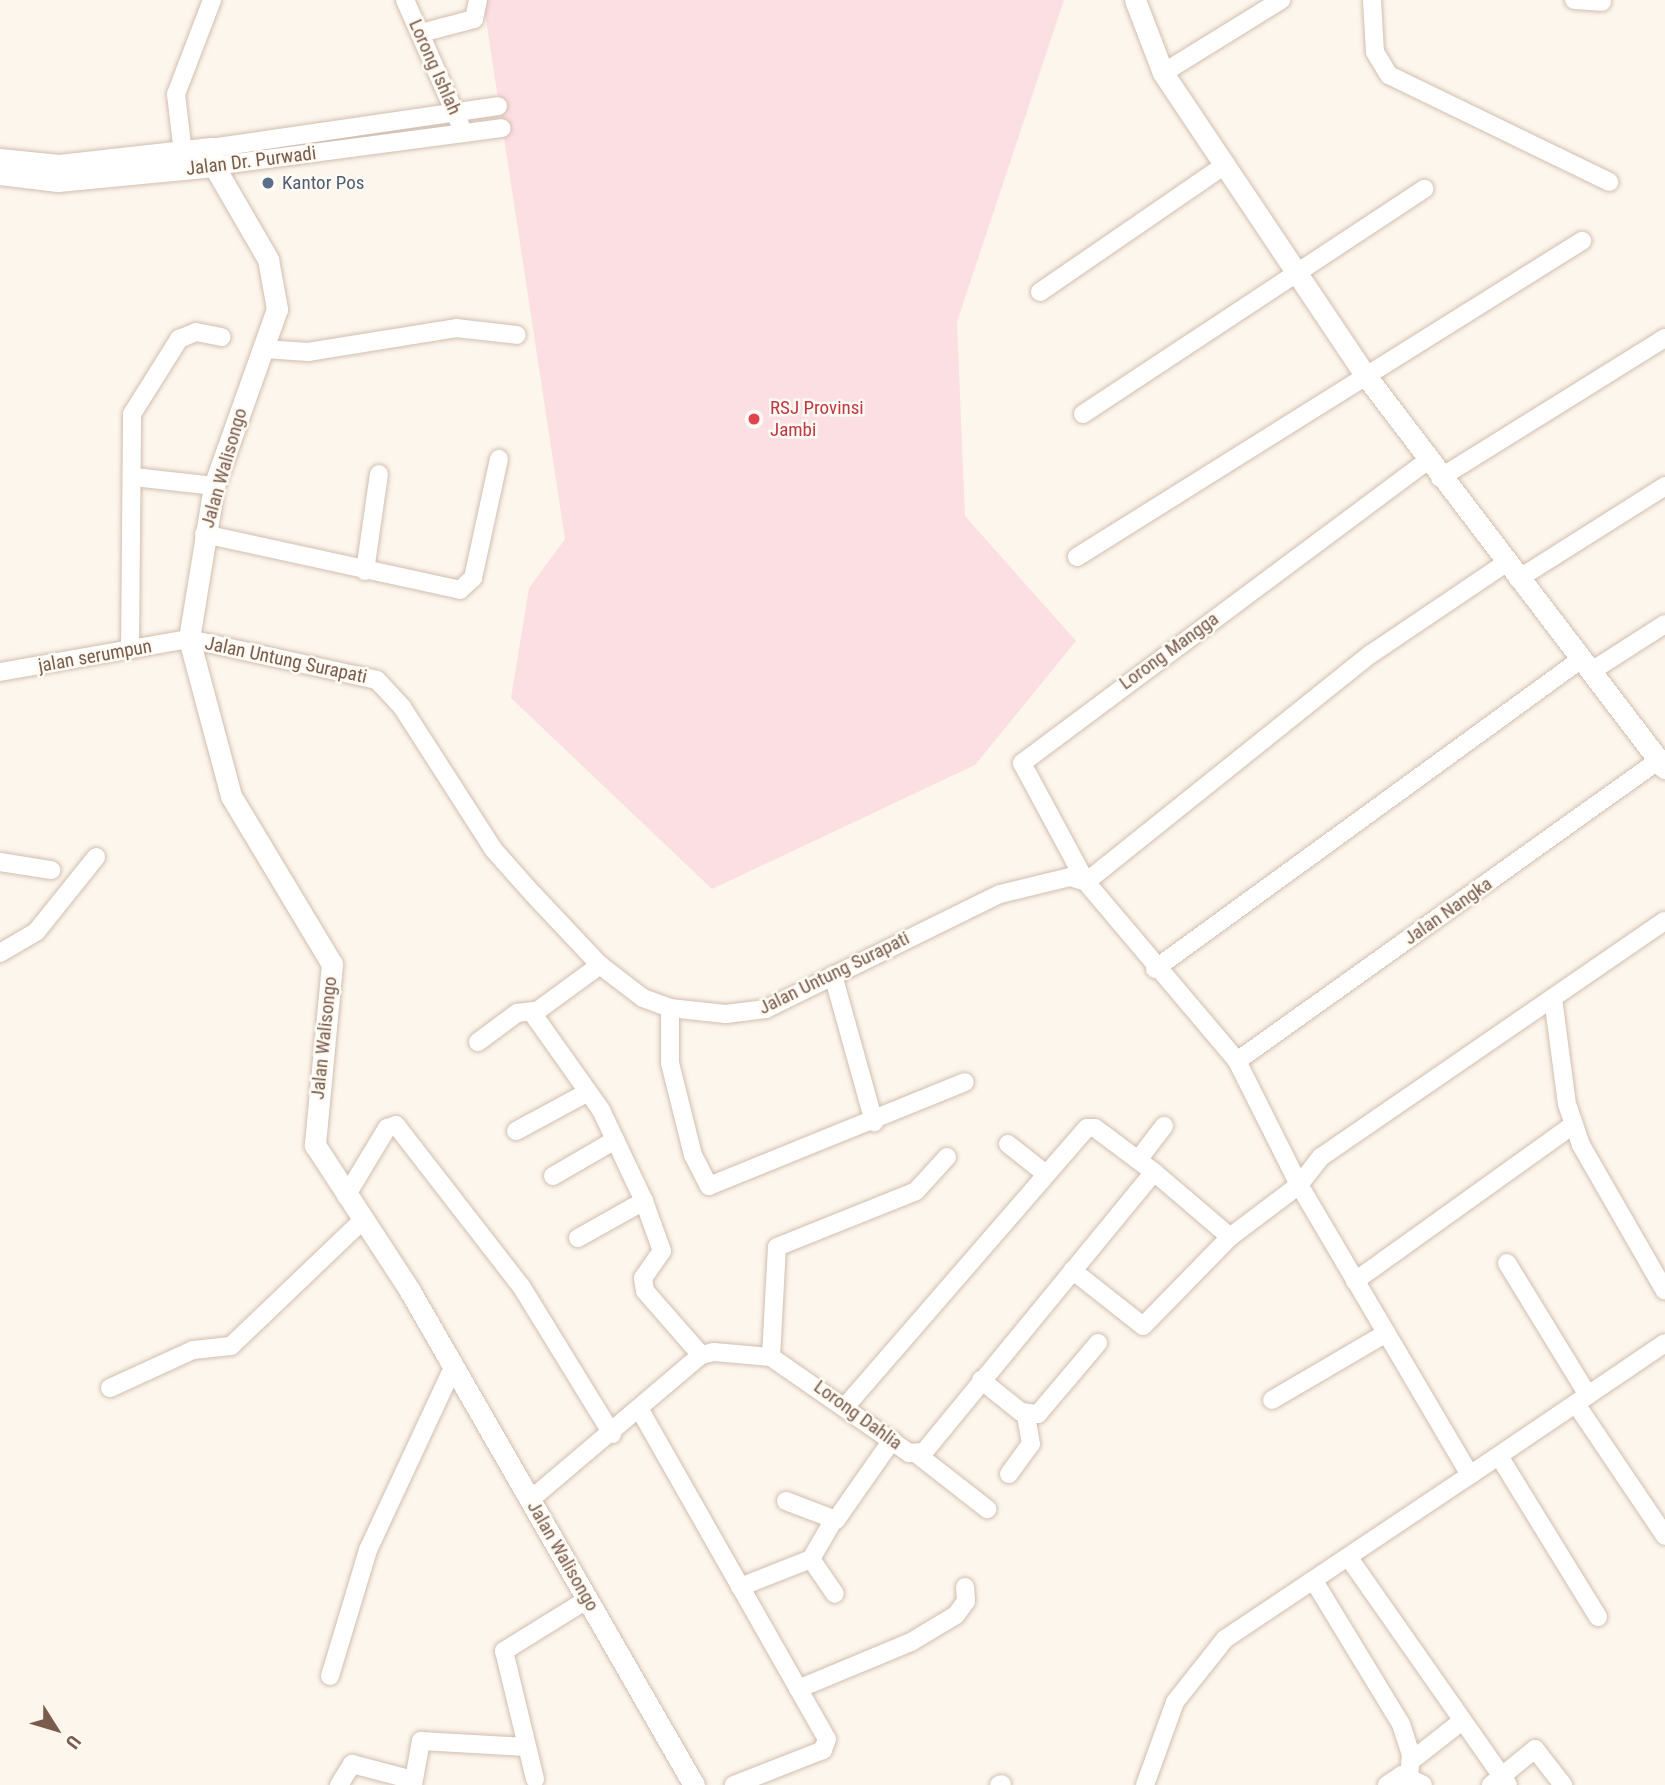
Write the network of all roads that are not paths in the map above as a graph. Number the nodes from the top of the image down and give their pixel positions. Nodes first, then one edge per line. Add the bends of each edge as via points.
1 (212, 0) edge
2 (405, 0) edge
3 (478, 0) edge
4 (1135, 0) edge
5 (1281, 0) edge
6 (1372, 0) edge
7 (1574, 0) edge
8 (1602, 2) dead end
9 (421, 33) junction
10 (1163, 73) junction
11 (498, 106) dead end
12 (460, 113) junction
13 (501, 128) dead end
14 (460, 134) junction
15 (183, 153) junction
16 (212, 157) junction
17 (0, 159) edge
18 (1226, 164) junction
19 (0, 174) edge
20 (1609, 182) dead end
21 (1424, 188) dead end
22 (1582, 241) dead end
23 (1294, 271) junction
24 (1040, 292) dead end
25 (517, 335) dead end
26 (222, 337) dead end
27 (1665, 338) edge
28 (265, 349) junction
29 (1366, 376) junction
30 (1083, 414) dead end
31 (499, 459) dead end
32 (1427, 461) junction
33 (379, 474) dead end
34 (134, 477) junction
35 (1440, 478) junction
36 (214, 486) junction
37 (1665, 486) edge
38 (204, 534) junction
39 (1077, 557) dead end
40 (365, 571) junction
41 (1512, 571) junction
42 (1665, 624) edge
43 (190, 639) junction
44 (130, 650) junction
45 (1585, 666) junction
46 (0, 672) edge
47 (1662, 764) edge
48 (96, 857) dead end
49 (0, 862) edge
50 (51, 870) dead end
51 (1086, 882) junction
52 (1665, 921) edge
53 (0, 953) edge
54 (600, 965) junction
55 (1155, 969) junction
56 (833, 975) junction
57 (1553, 998) junction
58 (670, 1008) junction
59 (534, 1011) junction
60 (478, 1042) dead end
61 (1237, 1061) junction
62 (965, 1082) dead end
63 (588, 1092) junction
64 (874, 1122) junction
65 (1574, 1124) junction
66 (1164, 1125) dead end
67 (516, 1130) dead end
68 (615, 1140) junction
69 (1008, 1143) dead end
70 (947, 1157) dead end
71 (1138, 1160) junction
72 (1154, 1172) junction
73 (1046, 1174) junction
74 (553, 1176) dead end
75 (1299, 1185) junction
76 (346, 1196) junction
77 (644, 1201) junction
78 (362, 1221) junction
79 (1230, 1237) junction
80 (578, 1238) dead end
81 (1507, 1263) dead end
82 (1072, 1270) junction
83 (1355, 1281) junction
84 (1665, 1291) edge
85 (1386, 1333) junction
86 (1098, 1343) dead end
87 (1663, 1348) edge
88 (701, 1355) junction
89 (771, 1357) junction
90 (453, 1367) junction
91 (981, 1380) junction
92 (110, 1388) dead end
93 (1272, 1400) dead end
94 (1582, 1400) junction
95 (845, 1407) junction
96 (640, 1410) junction
97 (1026, 1415) junction
98 (612, 1434) junction
99 (892, 1440) junction
100 (918, 1455) junction
101 (1499, 1456) junction
102 (1009, 1474) dead end
103 (1470, 1475) junction
104 (530, 1500) junction
105 (786, 1501) dead end
106 (986, 1509) dead end
107 (833, 1521) junction
108 (1665, 1536) edge
109 (1349, 1558) junction
110 (811, 1559) junction
111 (1314, 1581) junction
112 (740, 1587) junction
113 (965, 1587) dead end
114 (835, 1594) dead end
115 (588, 1599) junction
116 (1598, 1617) dead end
117 (330, 1676) dead end
118 (798, 1689) junction
119 (1462, 1721) junction
120 (526, 1747) junction
121 (1414, 1774) edge
122 (535, 1779) dead end
123 (1500, 1782) edge
124 (413, 1783) edge
125 (339, 1785) edge
126 (694, 1785) edge
127 (734, 1785) edge
128 (1145, 1785) edge
129 (1387, 1785) edge
130 (1563, 1785) edge

1 - 15 street via 176,94
2 - 9 street, Lorong Ishlah
3 - 9 street via 474,19
4 - 10 street
5 - 10 street
6 - 20 street via 1375,52 1389,75
7 - 8 street
9 - 12 street, Lorong Ishlah
10 - 18 street
11 - 12 street, Jalan Dr. Purwadi
12 - 14 street, Lorong Ishlah
12 - 16 street, Jalan Dr. Purwadi
13 - 14 street, Jalan Dr. Purwadi
14 - 16 street, Jalan Dr. Purwadi
15 - 16 street, Jalan Dr. Purwadi
15 - 17 street, Jalan Dr. Purwadi via 59,165
16 - 19 street, Jalan Dr. Purwadi via 58,181
16 - 28 street, Jalan Walisongo via 273,270 277,309
18 - 23 street
18 - 24 street
21 - 23 street
22 - 29 street
23 - 29 street
23 - 30 street
25 - 28 street via 456,328 308,352
26 - 34 street via 196,332 179,339 135,408
27 - 35 street
28 - 36 street, Jalan Walisongo
29 - 32 street
29 - 39 street
31 - 40 street via 468,586 448,590
32 - 35 street
32 - 51 street, Lorong Mangga via 1022,764
33 - 40 street
34 - 36 street
34 - 44 street
35 - 41 street
36 - 38 street, Jalan Walisongo
37 - 41 street
38 - 40 street
38 - 43 street, Jalan Walisongo
41 - 45 street
41 - 51 street via 1333,682
42 - 45 street
43 - 44 street, jalan serumpun
43 - 54 street, Jalan Untung Surapati via 358,672 389,689 493,849
43 - 76 street, Jalan Walisongo via 231,796 326,944 332,964 314,1140
44 - 46 street, jalan serumpun
45 - 47 street
45 - 55 street
47 - 61 street, Jalan Nangka
48 - 53 street via 36,932
49 - 50 street
51 - 55 street
51 - 56 street, Jalan Untung Surapati via 1070,877 1000,894
52 - 57 street
54 - 58 street, Jalan Untung Surapati via 643,998
54 - 59 street
55 - 61 street
56 - 58 street, Jalan Untung Surapati via 747,1014
56 - 64 street
57 - 65 street
57 - 75 street via 1321,1157
58 - 64 street via 670,1063 693,1155 708,1185
59 - 60 street via 517,1013
59 - 63 street
61 - 75 street
62 - 64 street
63 - 67 street
63 - 68 street
65 - 83 street
65 - 84 street
66 - 71 street
68 - 74 street
68 - 77 street
69 - 73 street
70 - 89 street via 916,1191 777,1247
71 - 72 street
71 - 73 street via 1091,1127
72 - 79 street
72 - 82 street, Lorong Dahlia
73 - 95 street
75 - 79 street
75 - 83 street
76 - 78 street, Jalan Walisongo
76 - 98 street via 387,1128 396,1125 521,1286
77 - 80 street
77 - 88 street via 662,1251 642,1284
78 - 90 street, Jalan Walisongo
78 - 92 street via 231,1346 193,1350
79 - 82 street via 1143,1326
81 - 94 street
82 - 91 street, Lorong Dahlia
83 - 85 street
85 - 93 street
85 - 103 street
86 - 97 street via 1038,1414
87 - 94 street
88 - 89 street, Lorong Dahlia via 728,1351
88 - 96 street
89 - 95 street, Lorong Dahlia
90 - 104 street, Jalan Walisongo
90 - 117 street via 368,1550
91 - 97 street
91 - 100 street, Lorong Dahlia
94 - 101 street
94 - 108 street
95 - 99 street, Lorong Dahlia
96 - 98 street
96 - 112 street
97 - 102 street via 1031,1444
98 - 104 street
99 - 100 street, Lorong Dahlia
99 - 107 street
100 - 106 street
101 - 103 street
101 - 116 street
103 - 109 street
104 - 115 street, Jalan Walisongo
105 - 107 street
107 - 110 street
109 - 111 street
109 - 119 street
110 - 112 street
110 - 114 street
111 - 121 street via 1401,1724
111 - 128 street via 1207,1658 1164,1724
112 - 118 street
113 - 118 street via 966,1601 956,1615 911,1642
115 - 120 street via 504,1651
115 - 126 street, Jalan Walisongo
118 - 127 street via 826,1747
119 - 121 street
119 - 123 street
120 - 122 street
120 - 124 street via 421,1741
121 - 129 street
123 - 130 street via 1535,1749
124 - 125 street via 352,1764

